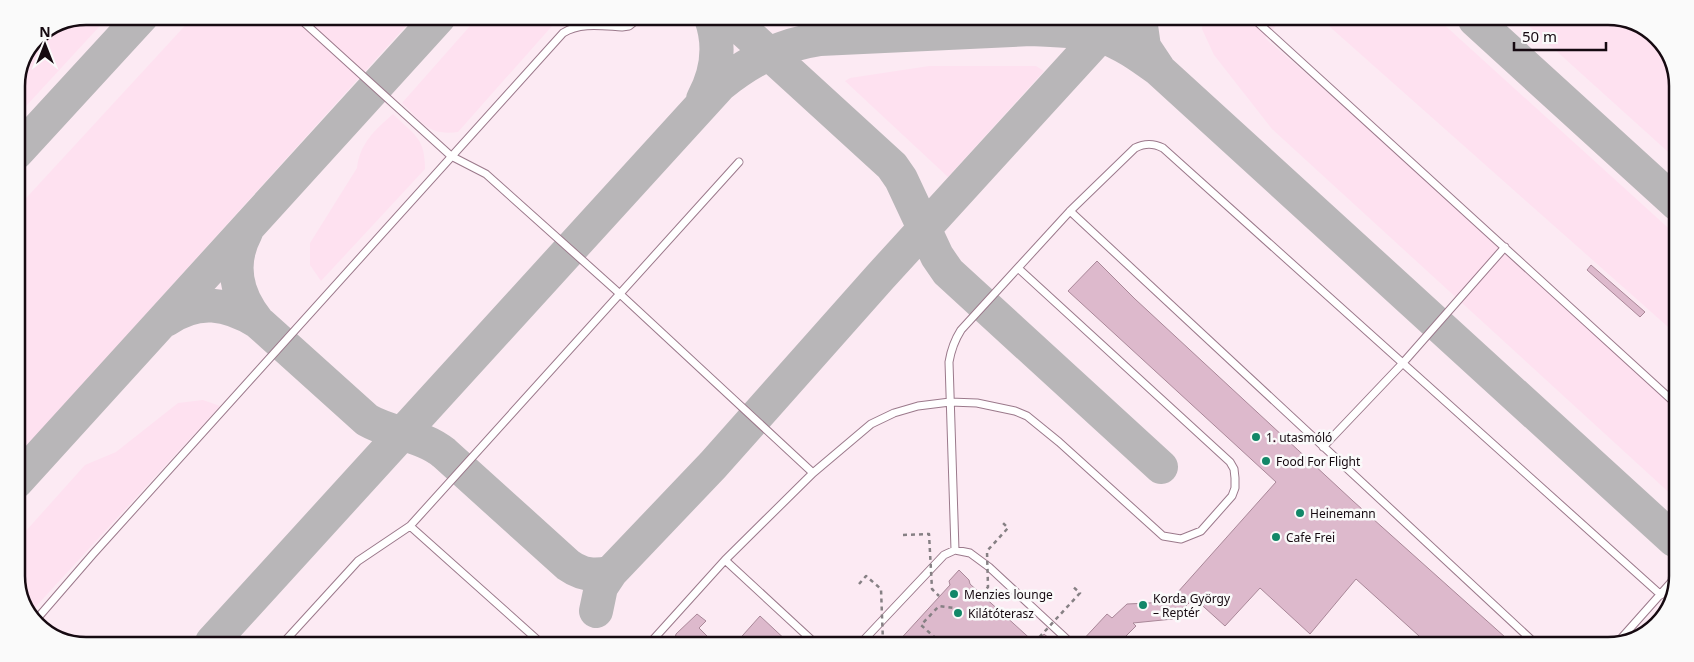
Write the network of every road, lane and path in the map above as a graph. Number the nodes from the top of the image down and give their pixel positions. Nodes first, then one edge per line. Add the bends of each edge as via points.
1 (307, 25) edge
2 (630, 25) edge
3 (1261, 25) edge
4 (451, 156) junction
5 (739, 162) dead end
6 (1070, 212) junction
7 (1505, 247) junction
8 (1018, 268) junction
9 (620, 294) junction
10 (1402, 364) junction
11 (1669, 397) edge
12 (950, 402) junction
13 (1323, 447) junction
14 (813, 473) junction
15 (1001, 521) dead end
16 (410, 526) junction
17 (903, 535) dead end
18 (955, 550) junction
19 (724, 560) junction
20 (859, 584) dead end
21 (1071, 585) dead end
22 (1668, 586) edge
23 (981, 594) dead end
24 (1661, 595) junction
25 (939, 596) dead end
26 (954, 608) dead end
27 (40, 615) edge
28 (1625, 635) edge
29 (291, 637) edge
30 (534, 637) edge
31 (655, 637) edge
32 (808, 637) edge
33 (867, 637) edge
34 (883, 637) edge
35 (935, 637) edge
36 (1040, 637) edge
37 (1064, 637) edge
38 (1528, 637) edge

1 - 4 lane
2 - 4 lane via 580,26 563,32
3 - 7 lane
4 - 9 lane via 486,174
4 - 27 lane
5 - 9 lane
6 - 8 lane
6 - 10 lane via 1135,148 1145,144 1157,145
6 - 13 lane
7 - 10 lane
7 - 11 lane
8 - 12 lane via 955,338 949,362
8 - 12 lane via 1226,456 1234,469 1232,496 1201,531 1181,539 1163,536 1027,416 977,402
9 - 14 lane
9 - 16 lane
10 - 13 lane
10 - 24 lane
12 - 14 lane via 918,406 871,424
12 - 18 lane
13 - 38 lane
14 - 19 lane
15 - 23 path, bridge via 1008,528 987,551 988,587
16 - 29 lane via 358,561
16 - 30 lane
17 - 25 path, bridge via 929,534 932,589
18 - 33 lane via 944,555
18 - 37 lane via 970,553 989,567
19 - 31 lane
19 - 32 lane
20 - 34 path, bridge via 866,576 881,589
21 - 36 path, bridge via 1080,593
22 - 24 lane
24 - 28 lane
26 - 35 path via 939,606 921,624

